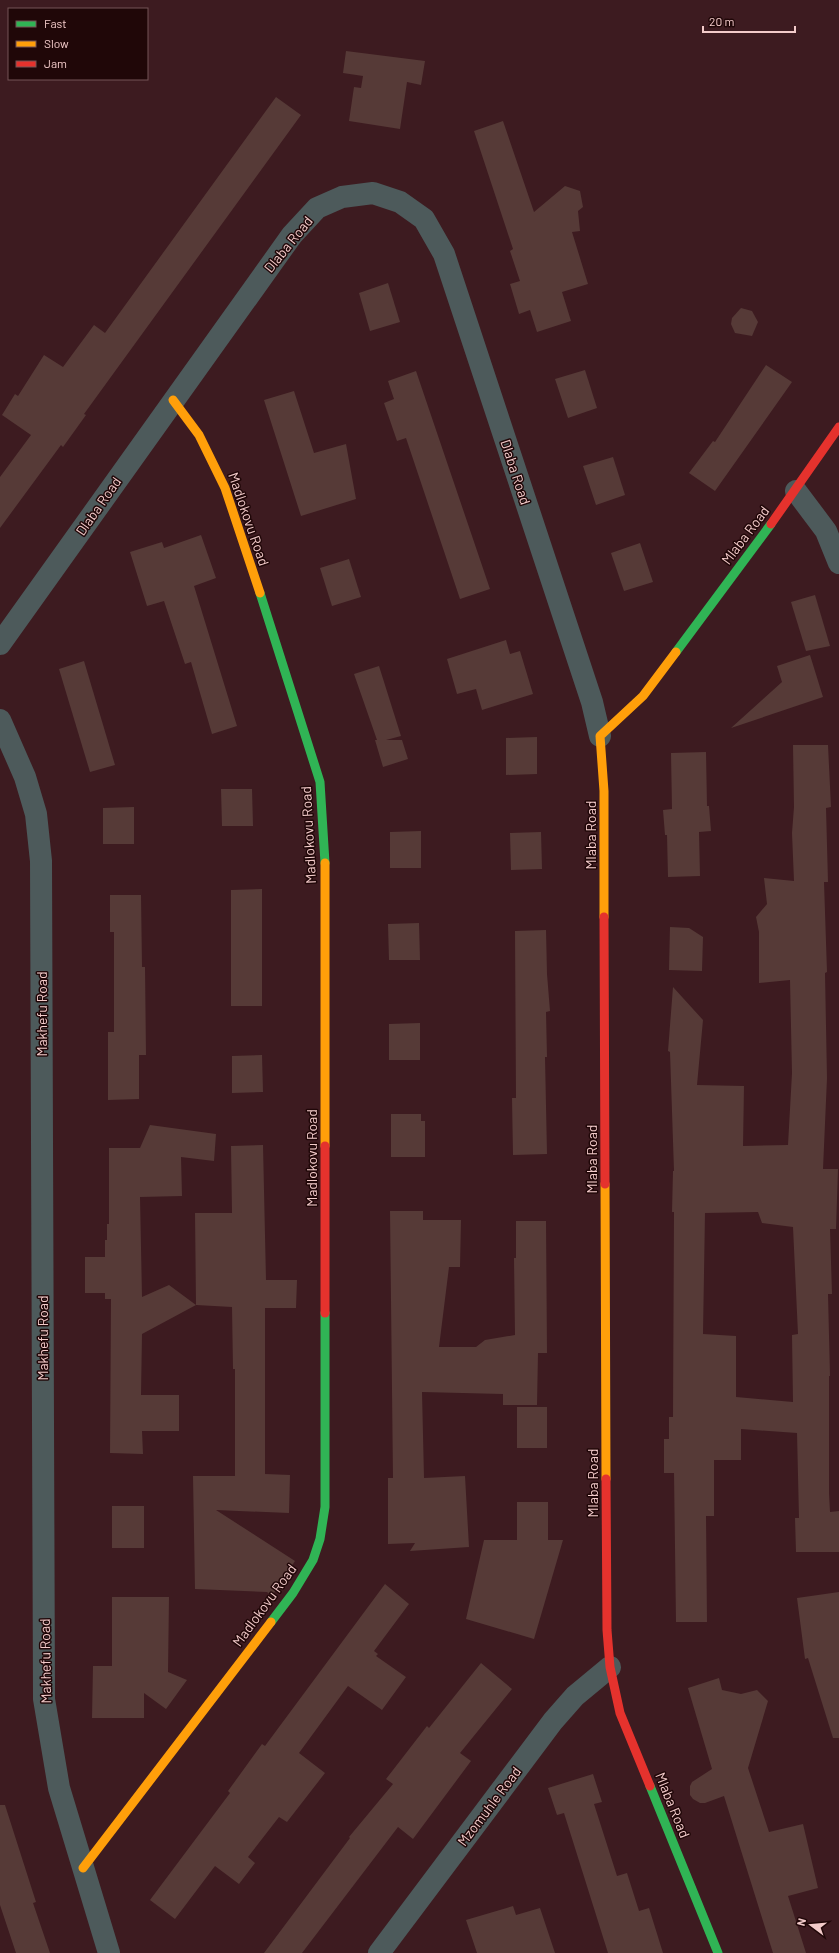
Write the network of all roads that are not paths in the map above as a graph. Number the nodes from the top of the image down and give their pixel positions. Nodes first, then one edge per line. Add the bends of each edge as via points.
1 (173, 400) junction
2 (839, 427) edge
3 (796, 491) junction
4 (839, 563) edge
5 (0, 644) edge
6 (0, 720) edge
7 (600, 736) junction
8 (610, 1667) junction
9 (83, 1868) junction
10 (109, 1953) edge
11 (379, 1953) edge
12 (718, 1953) edge

1 - 5 street, Dlaba Road
1 - 7 street, Dlaba Road via 292,235 317,208 342,197 373,193 400,202 424,219 447,262 592,702
1 - 9 street, Madlokovu Road via 199,435 226,488 320,782 325,847 324,1507 320,1539 313,1560 293,1593
2 - 3 street, Mlaba Road
3 - 4 street via 826,532
3 - 7 street, Mlaba Road via 643,696
6 - 9 street, Makhefu Road via 25,777 36,814 41,861 44,1699 59,1788
7 - 8 street, Mlaba Road via 604,799 607,1630
8 - 11 street, Mzomuhle Road via 575,1696 553,1721
8 - 12 street, Mlaba Road via 620,1713
9 - 10 street, Makhefu Road

